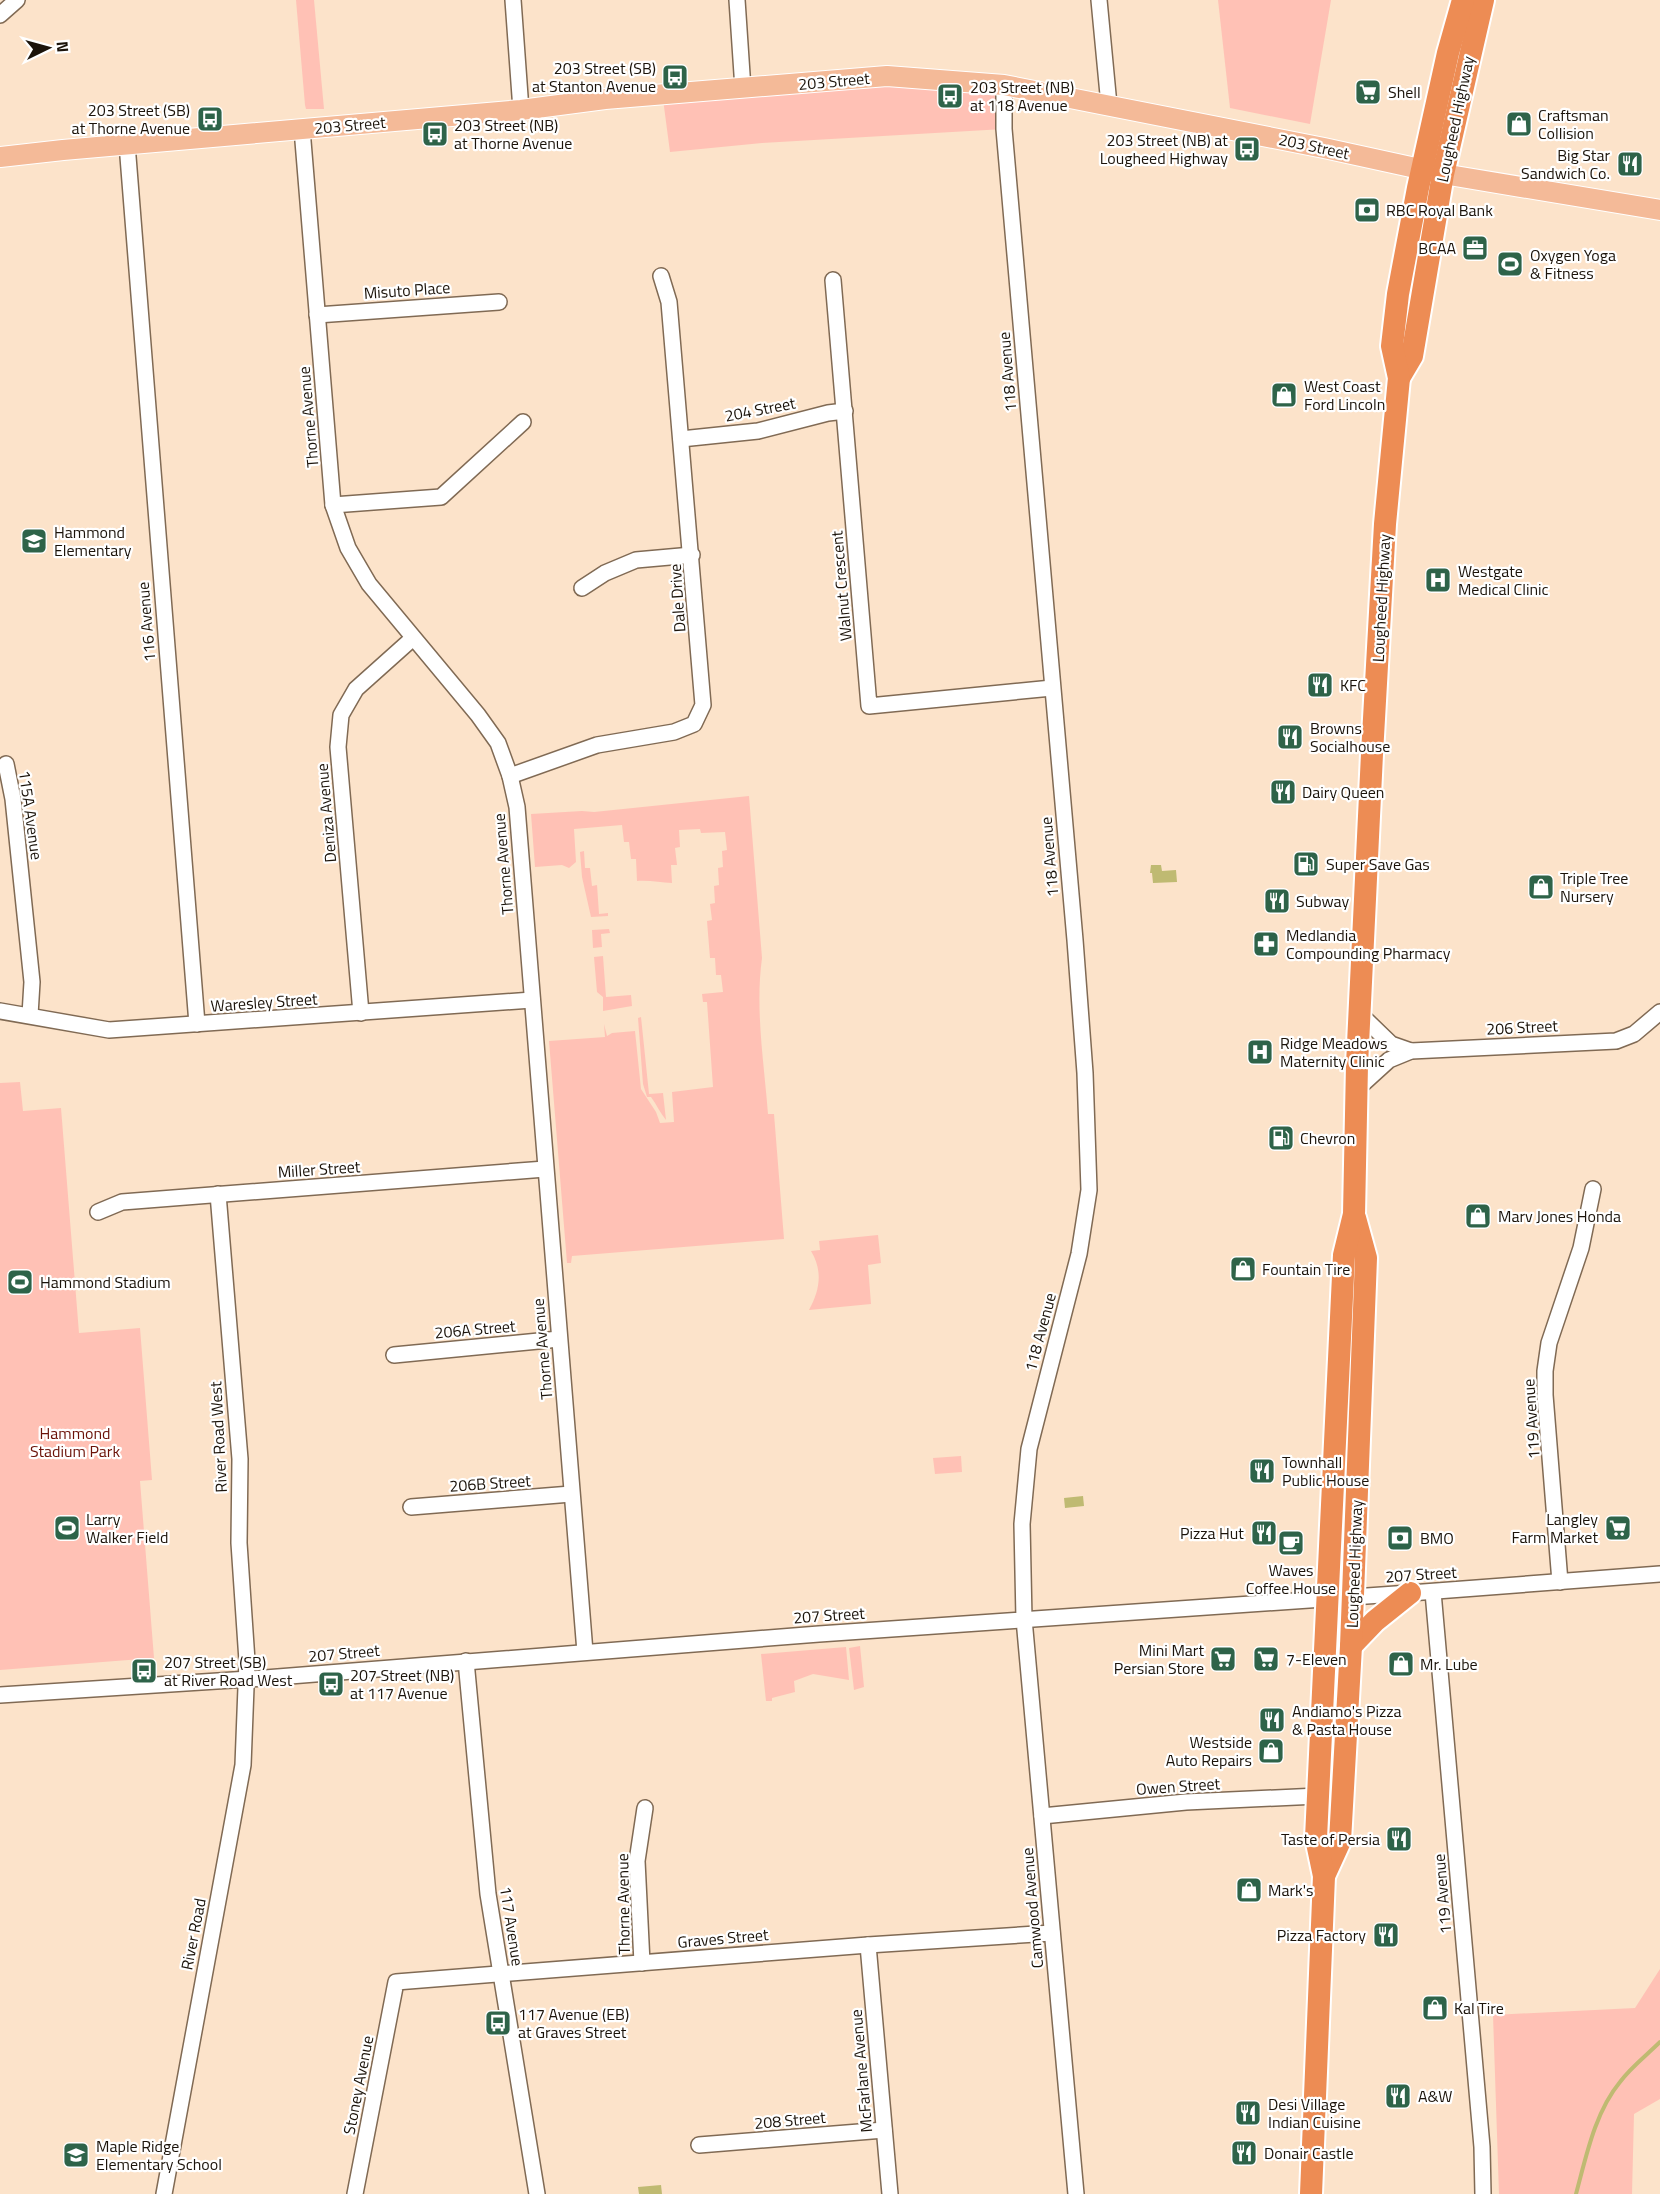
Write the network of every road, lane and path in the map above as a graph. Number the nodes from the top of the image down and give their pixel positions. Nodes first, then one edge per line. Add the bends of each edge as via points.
1 (17, 0) edge
2 (513, 0) edge
3 (736, 0) edge
4 (1099, 0) edge
5 (1463, 0) edge
6 (1483, 0) edge
7 (0, 15) edge
8 (1004, 85) junction
9 (743, 89) junction
10 (1109, 105) junction
11 (521, 110) junction
12 (302, 129) junction
13 (127, 144) junction
14 (0, 157) edge
15 (1432, 171) junction
16 (1660, 210) edge
17 (661, 276) dead end
18 (833, 280) dead end
19 (499, 302) dead end
20 (317, 315) junction
21 (845, 411) junction
22 (523, 422) dead end
23 (681, 439) junction
24 (333, 505) junction
25 (692, 555) junction
26 (582, 588) dead end
27 (413, 638) junction
28 (1052, 688) junction
29 (6, 764) dead end
30 (510, 776) junction
31 (532, 1000) junction
32 (0, 1011) edge
33 (1359, 1012) junction
34 (1660, 1012) edge
35 (361, 1013) junction
36 (30, 1015) junction
37 (198, 1024) junction
38 (1411, 1051) junction
39 (1356, 1090) junction
40 (545, 1169) junction
41 (1593, 1189) dead end
42 (218, 1194) junction
43 (98, 1212) dead end
44 (1354, 1214) junction
45 (559, 1339) junction
46 (394, 1355) dead end
47 (571, 1494) junction
48 (411, 1507) dead end
49 (1660, 1574) edge
50 (1560, 1582) junction
51 (1433, 1592) junction
52 (1410, 1593) junction
53 (1353, 1597) junction
54 (1327, 1598) junction
55 (1024, 1619) junction
56 (1351, 1646) junction
57 (585, 1652) junction
58 (466, 1661) junction
59 (247, 1679) junction
60 (0, 1695) edge
61 (1318, 1796) junction
62 (645, 1808) dead end
63 (1042, 1816) junction
64 (1324, 1876) junction
65 (1052, 1933) junction
66 (868, 1945) junction
67 (642, 1963) junction
68 (501, 1975) junction
69 (396, 1982) joint
70 (884, 2130) junction
71 (699, 2145) dead end
72 (164, 2194) edge
73 (355, 2194) edge
74 (537, 2194) edge
75 (890, 2194) edge
76 (1076, 2194) edge
77 (1311, 2194) edge
78 (1483, 2194) edge

1 - 7 street
2 - 11 street
3 - 9 street
4 - 10 street
5 - 15 highway, Lougheed Highway via 1446,63
6 - 15 highway, Lougheed Highway
8 - 9 main road, 203 Street via 886,76
8 - 10 main road, 203 Street
8 - 28 street, 118 Avenue via 1004,129
9 - 11 main road, 203 Street via 605,99
10 - 15 main road, 203 Street
11 - 12 main road, 203 Street
12 - 13 main road, 203 Street
12 - 20 street, Thorne Avenue
13 - 14 main road, 203 Street
13 - 37 street, 116 Avenue
15 - 16 main road, 203 Street
15 - 33 highway, Lougheed Highway via 1412,356 1399,378 1385,524
17 - 23 street, Dale Drive via 669,302
18 - 21 street, Walnut Crescent
19 - 20 street, Misuto Place
20 - 24 street, Thorne Avenue
21 - 23 street, 204 Street via 758,431
21 - 28 street, Walnut Crescent via 869,706
22 - 24 street via 441,497
23 - 25 street, Dale Drive
24 - 27 street, Thorne Avenue via 348,548 369,584
25 - 26 street via 636,560
25 - 30 street, Dale Drive via 703,705 694,724 674,732 597,745
27 - 30 street, Thorne Avenue via 498,742
27 - 35 street, Deniza Avenue via 356,689 341,716 338,747
28 - 55 street, 118 Avenue via 1085,1073 1089,1190 1079,1254 1029,1449 1022,1524
29 - 36 street, 115A Avenue via 33,982
30 - 31 street, Thorne Avenue via 517,807
31 - 35 street, Waresley Street
31 - 40 street, Thorne Avenue
32 - 36 street, Waresley Street
33 - 38 street, 206 Street via 1391,1044
33 - 39 highway, Lougheed Highway
34 - 38 street, 206 Street via 1634,1034 1616,1041
35 - 37 street, Waresley Street
36 - 37 street, Waresley Street via 109,1030
38 - 39 street, 206 Street via 1389,1060
39 - 44 highway, Lougheed Highway
40 - 42 street, Miller Street
40 - 45 street, Thorne Avenue
41 - 50 street, 119 Avenue via 1581,1248 1549,1343 1545,1371
42 - 43 street, Miller Street via 122,1202
42 - 59 street, River Road West via 240,1459 239,1542
44 - 53 highway, Lougheed Highway via 1365,1258
44 - 54 highway, Lougheed Highway via 1344,1255
45 - 46 street, 206A Street
45 - 47 street, Thorne Avenue
47 - 48 street, 206B Street
47 - 57 street, Thorne Avenue
49 - 50 street, 207 Street
50 - 51 street, 207 Street
51 - 52 street, 207 Street
51 - 78 street, 119 Avenue
52 - 53 street, 207 Street
52 - 56 highway
53 - 54 street, 207 Street
53 - 56 highway, Lougheed Highway
54 - 55 street, 207 Street
54 - 61 highway, Lougheed Highway
55 - 57 street, 207 Street
55 - 63 street, Camwood Avenue
56 - 64 highway, Lougheed Highway via 1340,1841
57 - 58 street, 207 Street
58 - 59 street, 207 Street
58 - 68 street, 117 Avenue via 483,1858
59 - 60 street, 207 Street
59 - 72 street, River Road via 241,1779
61 - 63 street, Owen Street
61 - 64 highway, Lougheed Highway via 1316,1838
62 - 67 street, Thorne Avenue via 637,1861
63 - 65 street, Camwood Avenue
64 - 77 highway, Lougheed Highway
65 - 66 street, Graves Street
65 - 76 street, Camwood Avenue
66 - 67 street, Graves Street
66 - 70 street, McFarlane Avenue
67 - 68 street, Graves Street
68 - 69 street, Graves Street
68 - 74 street, 117 Avenue
69 - 73 street, Stoney Avenue
70 - 71 street, 208 Street
70 - 75 street, McFarlane Avenue

